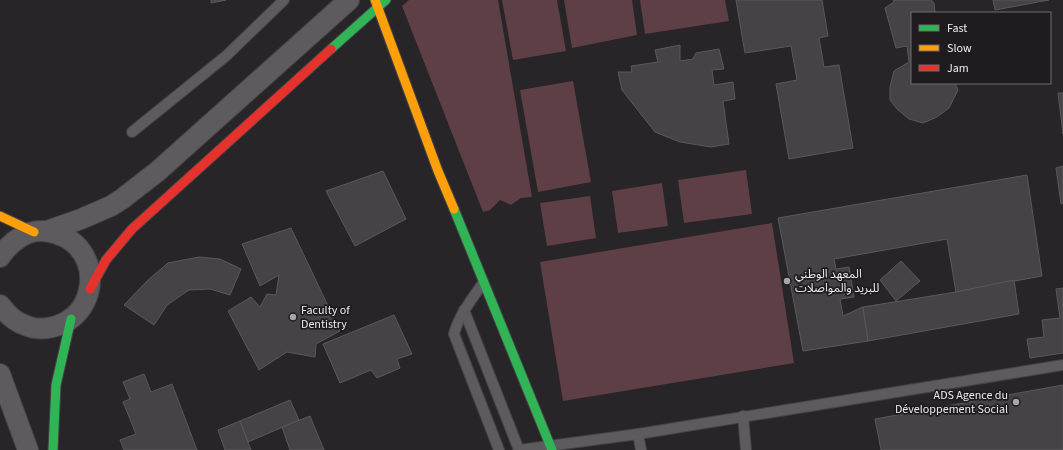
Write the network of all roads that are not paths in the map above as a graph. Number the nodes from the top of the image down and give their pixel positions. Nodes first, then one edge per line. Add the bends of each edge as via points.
1 (284, 0) edge
2 (348, 0) edge
3 (386, 0) edge
4 (376, 4) edge
5 (132, 132) dead end
6 (0, 216) edge
7 (40, 232) junction
8 (0, 257) edge
9 (484, 283) junction
10 (90, 289) junction
11 (0, 305) edge
12 (464, 310) junction
13 (71, 320) junction
14 (1063, 365) edge
15 (0, 374) edge
16 (743, 416) junction
17 (638, 434) junction
18 (551, 448) edge
19 (28, 450) edge
20 (53, 450) edge
21 (499, 450) edge
22 (519, 450) edge
23 (640, 450) edge
24 (746, 450) edge

1 - 5 lane via 226,56
2 - 7 street via 158,171 122,199 81,219
3 - 4 street
4 - 9 street via 438,171
4 - 10 street via 132,229 106,260
6 - 7 street
7 - 8 street via 19,237
7 - 10 street via 62,236 76,244 86,257
9 - 12 lane
9 - 18 street
10 - 13 street via 83,306
11 - 13 street via 10,317 24,325 40,329 56,327
12 - 21 lane via 454,334
12 - 22 lane
13 - 20 street via 56,385
14 - 16 lane
15 - 19 street
16 - 17 lane
16 - 24 lane
17 - 18 lane
17 - 23 lane
18 - 22 lane

